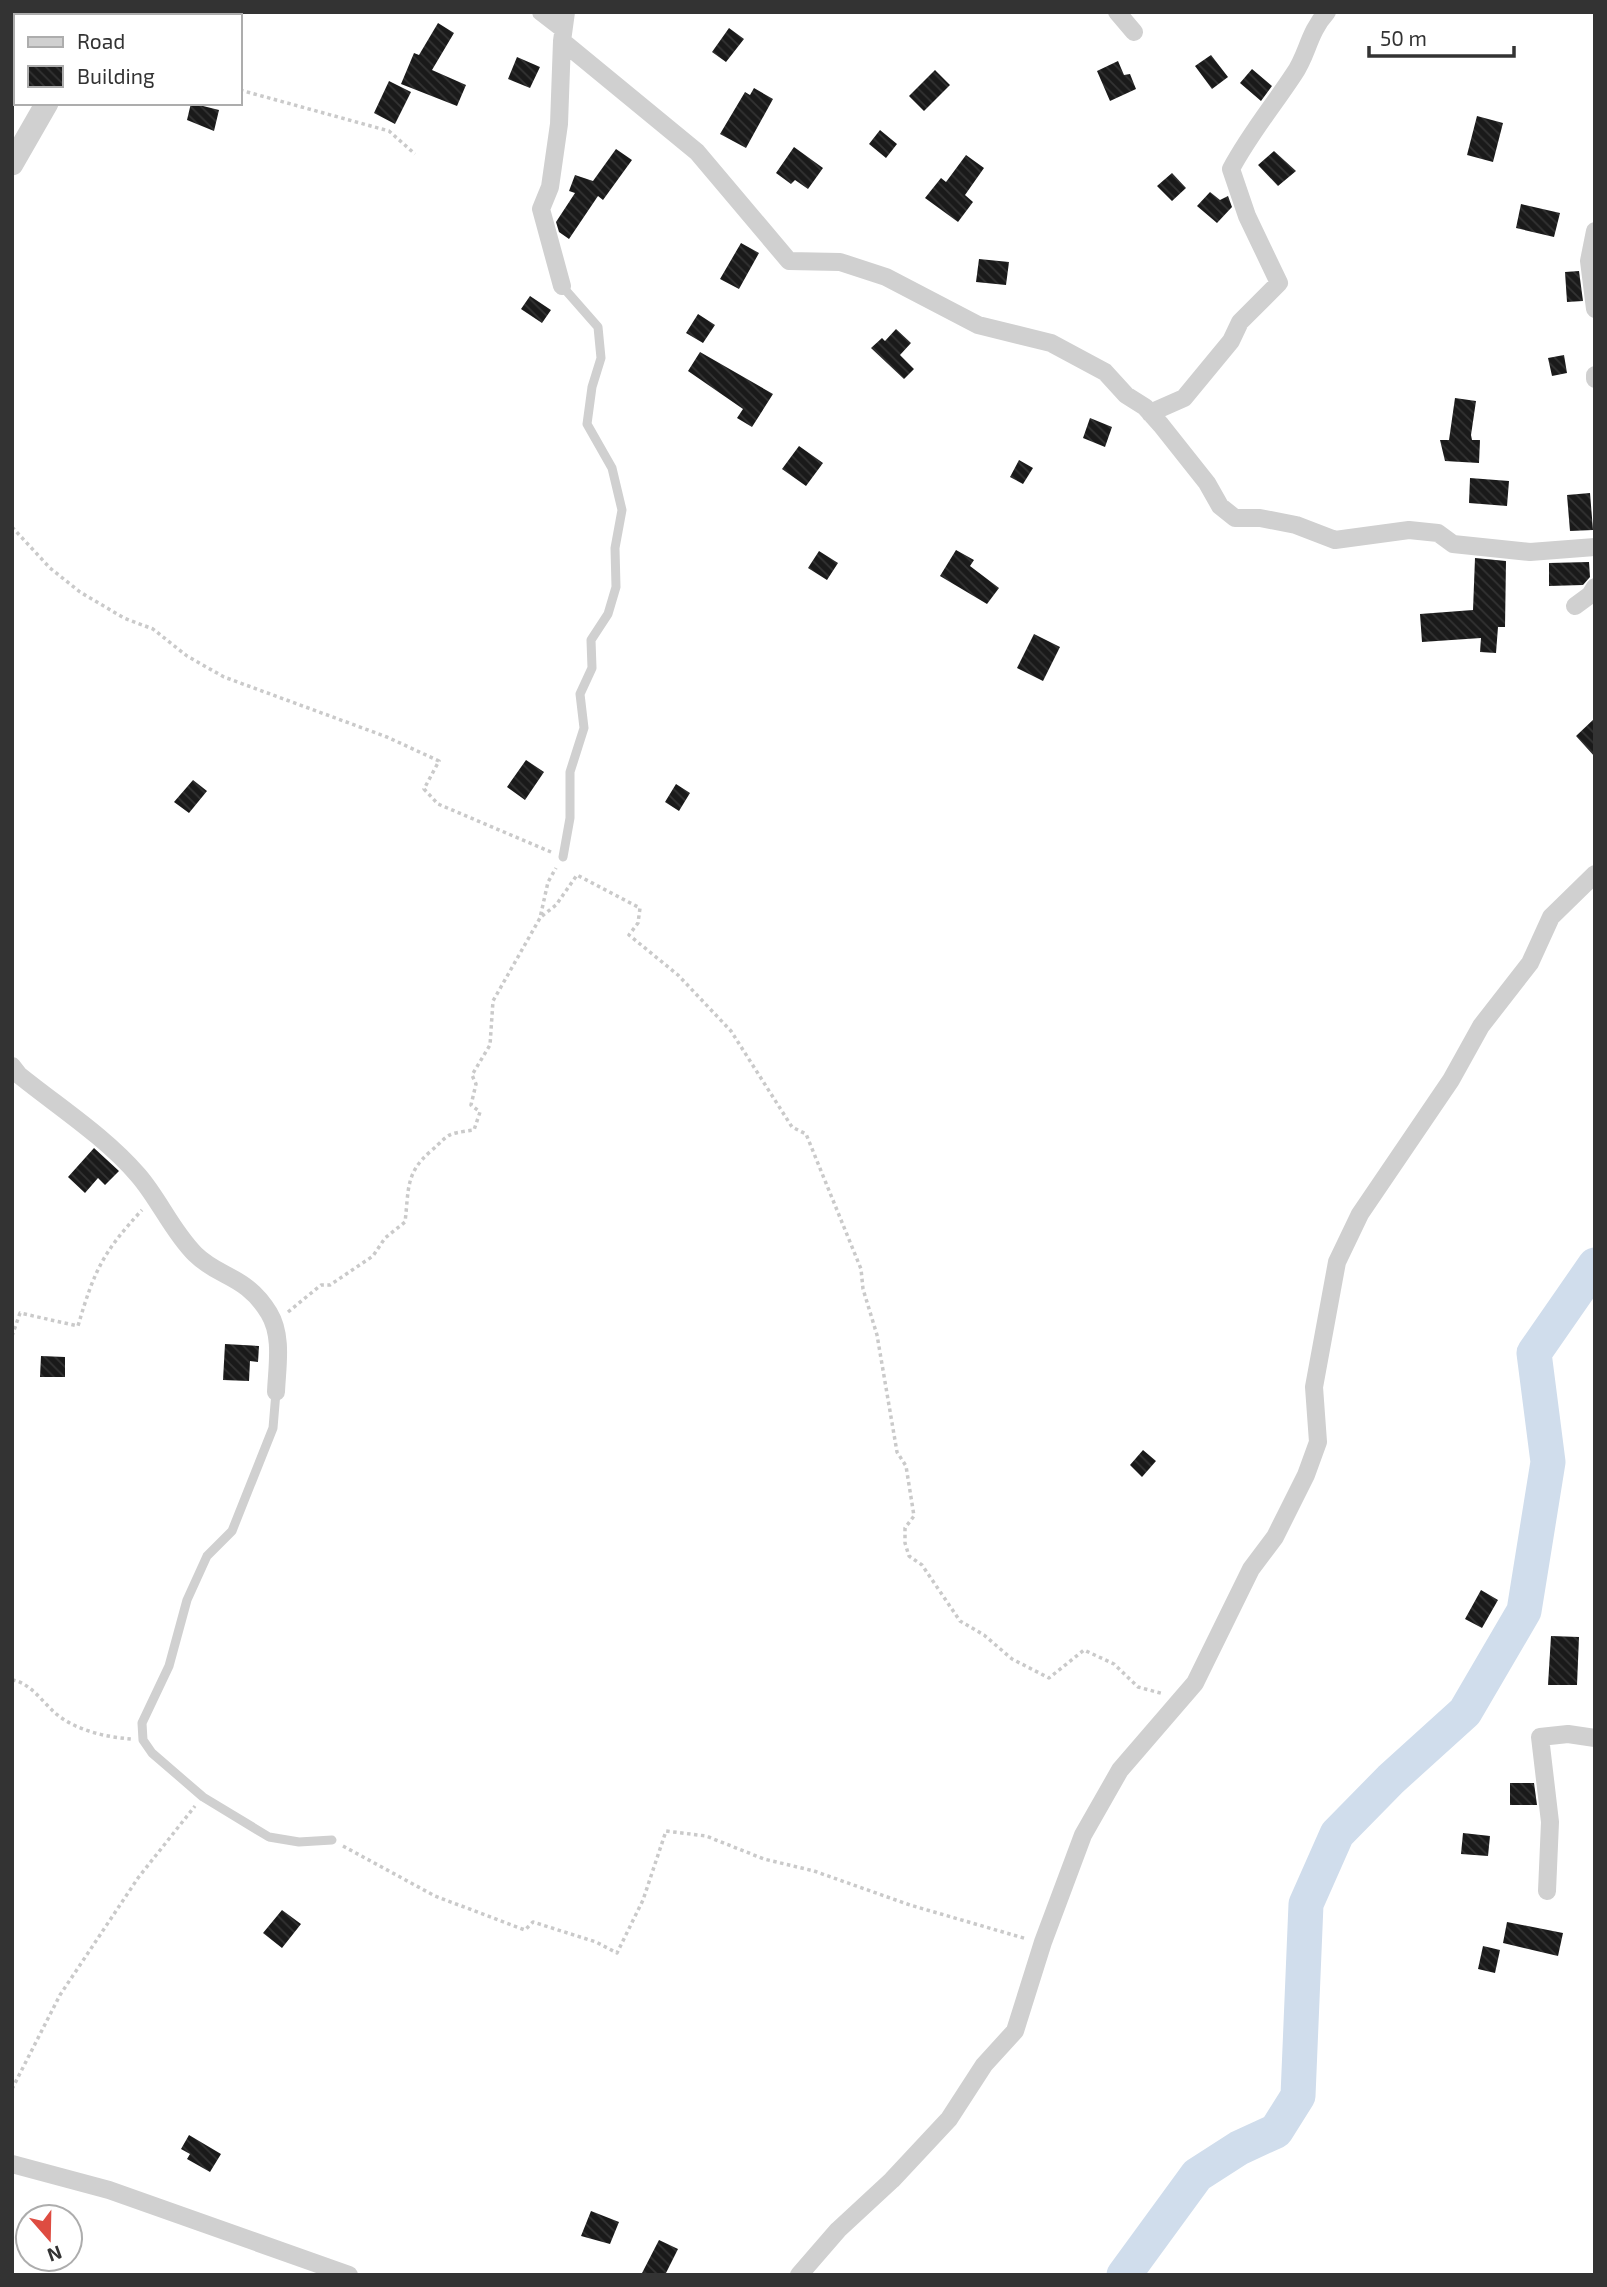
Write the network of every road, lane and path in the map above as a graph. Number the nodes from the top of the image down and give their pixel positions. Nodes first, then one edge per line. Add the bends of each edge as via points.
1 (541, 12) edge
2 (1117, 12) edge
3 (1327, 12) edge
4 (564, 27) edge
5 (1133, 32) dead end
6 (242, 91) edge
7 (46, 105) edge
8 (415, 154) dead end
9 (12, 164) edge
10 (1595, 232) edge
11 (562, 286) joint
12 (1595, 309) edge
13 (1150, 413) junction
14 (12, 527) edge
15 (1595, 547) edge
16 (1595, 587) edge
17 (1575, 606) dead end
18 (563, 857) junction
19 (1595, 874) edge
20 (540, 918) junction
21 (12, 1066) edge
22 (153, 1197) junction
23 (273, 1324) junction
24 (12, 1336) edge
25 (276, 1392) joint
26 (12, 1680) edge
27 (1179, 1699) junction
28 (1595, 1738) edge
29 (142, 1740) junction
30 (203, 1797) junction
31 (332, 1840) joint
32 (1547, 1891) dead end
33 (1043, 1942) junction
34 (12, 2089) edge
35 (12, 2164) edge
36 (349, 2275) edge
37 (799, 2275) edge

1 - 4 street
2 - 5 street
3 - 13 street via 1307,40 1296,72 1231,169 1279,284 1240,322 1231,341 1184,398
4 - 11 street via 559,124 550,187 541,209
4 - 13 street via 697,152 789,261 840,262 886,277 978,325 1051,343 1105,372
6 - 8 path via 389,131
7 - 9 street
10 - 12 street via 1590,261
11 - 18 lane via 598,327 601,358 587,424 612,468 622,510 615,548 616,587 608,614 591,640 592,668 580,694 584,728 570,772 570,818
13 - 15 street via 1220,506 1235,518 1296,525 1335,540 1409,530 1438,533 1452,544 1530,552
14 - 18 path via 80,592 153,629 224,677 439,761 424,789 438,804
16 - 17 street
18 - 20 path via 548,882
19 - 27 street via 1551,916 1530,963 1481,1026 1451,1080 1360,1214 1337,1262 1314,1387 1318,1442 1275,1537 1251,1569 1195,1683
20 - 23 path via 494,1001 490,1045 472,1075 476,1084 471,1105 480,1112 474,1130 447,1133 418,1160 411,1176 405,1222 385,1238 373,1256 330,1285 321,1285
20 - 27 path via 577,876 639,908 638,923 629,935 722,1021 792,1127 806,1134 861,1269 897,1452 906,1466 914,1516 905,1528 907,1549 960,1621 1012,1659 1049,1678 1084,1650 1114,1664 1138,1687
21 - 22 street via 96,1134
22 - 23 street via 195,1254 245,1283
22 - 24 path via 115,1238 92,1276 78,1326 20,1313
23 - 25 street via 278,1346
25 - 29 lane via 273,1428 232,1531 207,1556 187,1600 169,1666 142,1723
26 - 29 path via 22,1681 55,1713 89,1731
27 - 33 street via 1120,1770 1083,1835
28 - 32 street via 1568,1734 1540,1737 1550,1822
29 - 30 lane
30 - 31 lane via 269,1837 299,1842
30 - 34 path via 138,1878 60,1995
31 - 33 path via 435,1896 525,1930 533,1922 617,1953 643,1900 666,1831 706,1836 764,1859 1010,1936
33 - 37 street via 1015,2031 984,2065 949,2119
35 - 36 street via 122,2195

